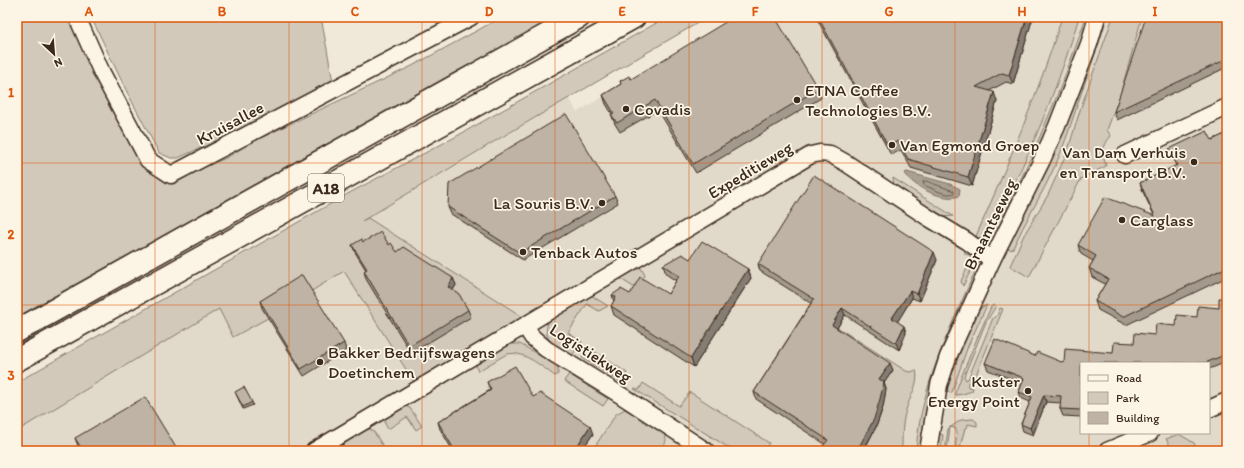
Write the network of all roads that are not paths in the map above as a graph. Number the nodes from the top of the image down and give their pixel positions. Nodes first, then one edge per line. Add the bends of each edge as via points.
1 (78, 17) edge
2 (471, 17) edge
3 (579, 17) edge
4 (634, 17) edge
5 (1097, 17) edge
6 (1227, 106) edge
7 (1125, 155) dead end
8 (992, 260) junction
9 (525, 326) junction
10 (17, 331) edge
11 (17, 360) edge
12 (1227, 402) edge
13 (1210, 409) edge
14 (1148, 434) edge
15 (314, 451) edge
16 (706, 451) edge
17 (928, 451) edge
18 (1107, 451) edge

1 - 2 street, Kruisallee via 102,73 148,160 171,175
3 - 10 highway, A18
4 - 11 highway, A18
5 - 8 street, Braamtseweg via 1057,126
6 - 7 street
8 - 9 street, Expeditieweg via 846,163 830,154 820,153 811,155
8 - 17 street, Braamtseweg via 948,357 939,385
9 - 15 street, Logistiekweg
9 - 16 street, Logistiekweg via 532,337 546,349
12 - 13 street
14 - 18 street

